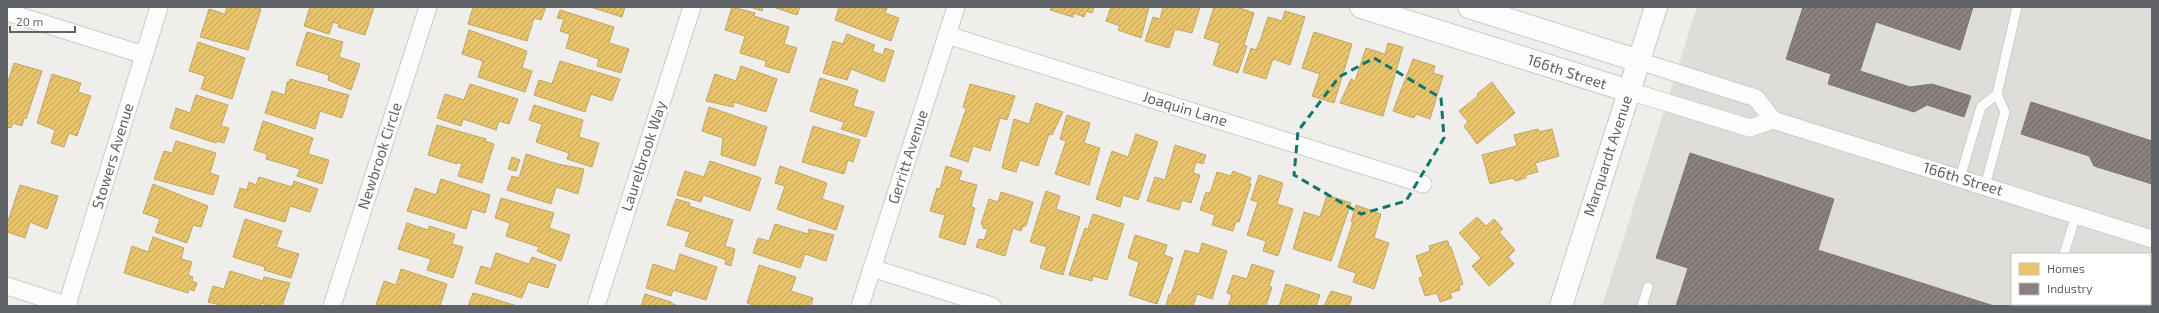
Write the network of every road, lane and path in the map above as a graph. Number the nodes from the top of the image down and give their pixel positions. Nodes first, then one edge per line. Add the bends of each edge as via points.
1 (159, 7) edge
2 (428, 7) edge
3 (692, 7) edge
4 (956, 7) edge
5 (1361, 7) edge
6 (1469, 7) edge
7 (1656, 7) edge
8 (2017, 7) edge
9 (7, 12) edge
10 (947, 35) junction
11 (144, 55) junction
12 (1639, 61) junction
13 (1629, 91) junction
14 (1997, 94) junction
15 (1774, 120) junction
16 (1960, 178) junction
17 (1423, 184) dead end
18 (1985, 186) junction
19 (2076, 215) junction
20 (2152, 239) edge
21 (2064, 253) edge
22 (872, 268) junction
23 (7, 286) edge
24 (1648, 288) dead end
25 (68, 306) edge
26 (332, 306) edge
27 (596, 306) edge
28 (860, 306) edge
29 (992, 306) edge
30 (1561, 306) edge
31 (1642, 306) edge

1 - 11 street, Stowers Avenue
2 - 26 street, Newbrook Circle
3 - 27 street, Laurelbrook Way
4 - 10 street, Gerritt Avenue
5 - 13 street, 166th Street
6 - 12 street
7 - 12 street, Marquardt Avenue
8 - 14 lane
9 - 11 street
10 - 17 street, Joaquin Lane
10 - 22 street, Gerritt Avenue
11 - 25 street, Stowers Avenue
12 - 13 street, Marquardt Avenue
12 - 15 street via 1756,98
13 - 15 street, 166th Street via 1750,128
13 - 30 street, Marquardt Avenue
14 - 16 lane via 1981,107
14 - 18 lane via 2005,112
15 - 16 street, 166th Street
16 - 18 street, 166th Street
18 - 19 street, 166th Street
19 - 20 street, 166th Street
19 - 21 lane
22 - 28 street, Gerritt Avenue
22 - 29 street
23 - 25 street
24 - 31 lane

